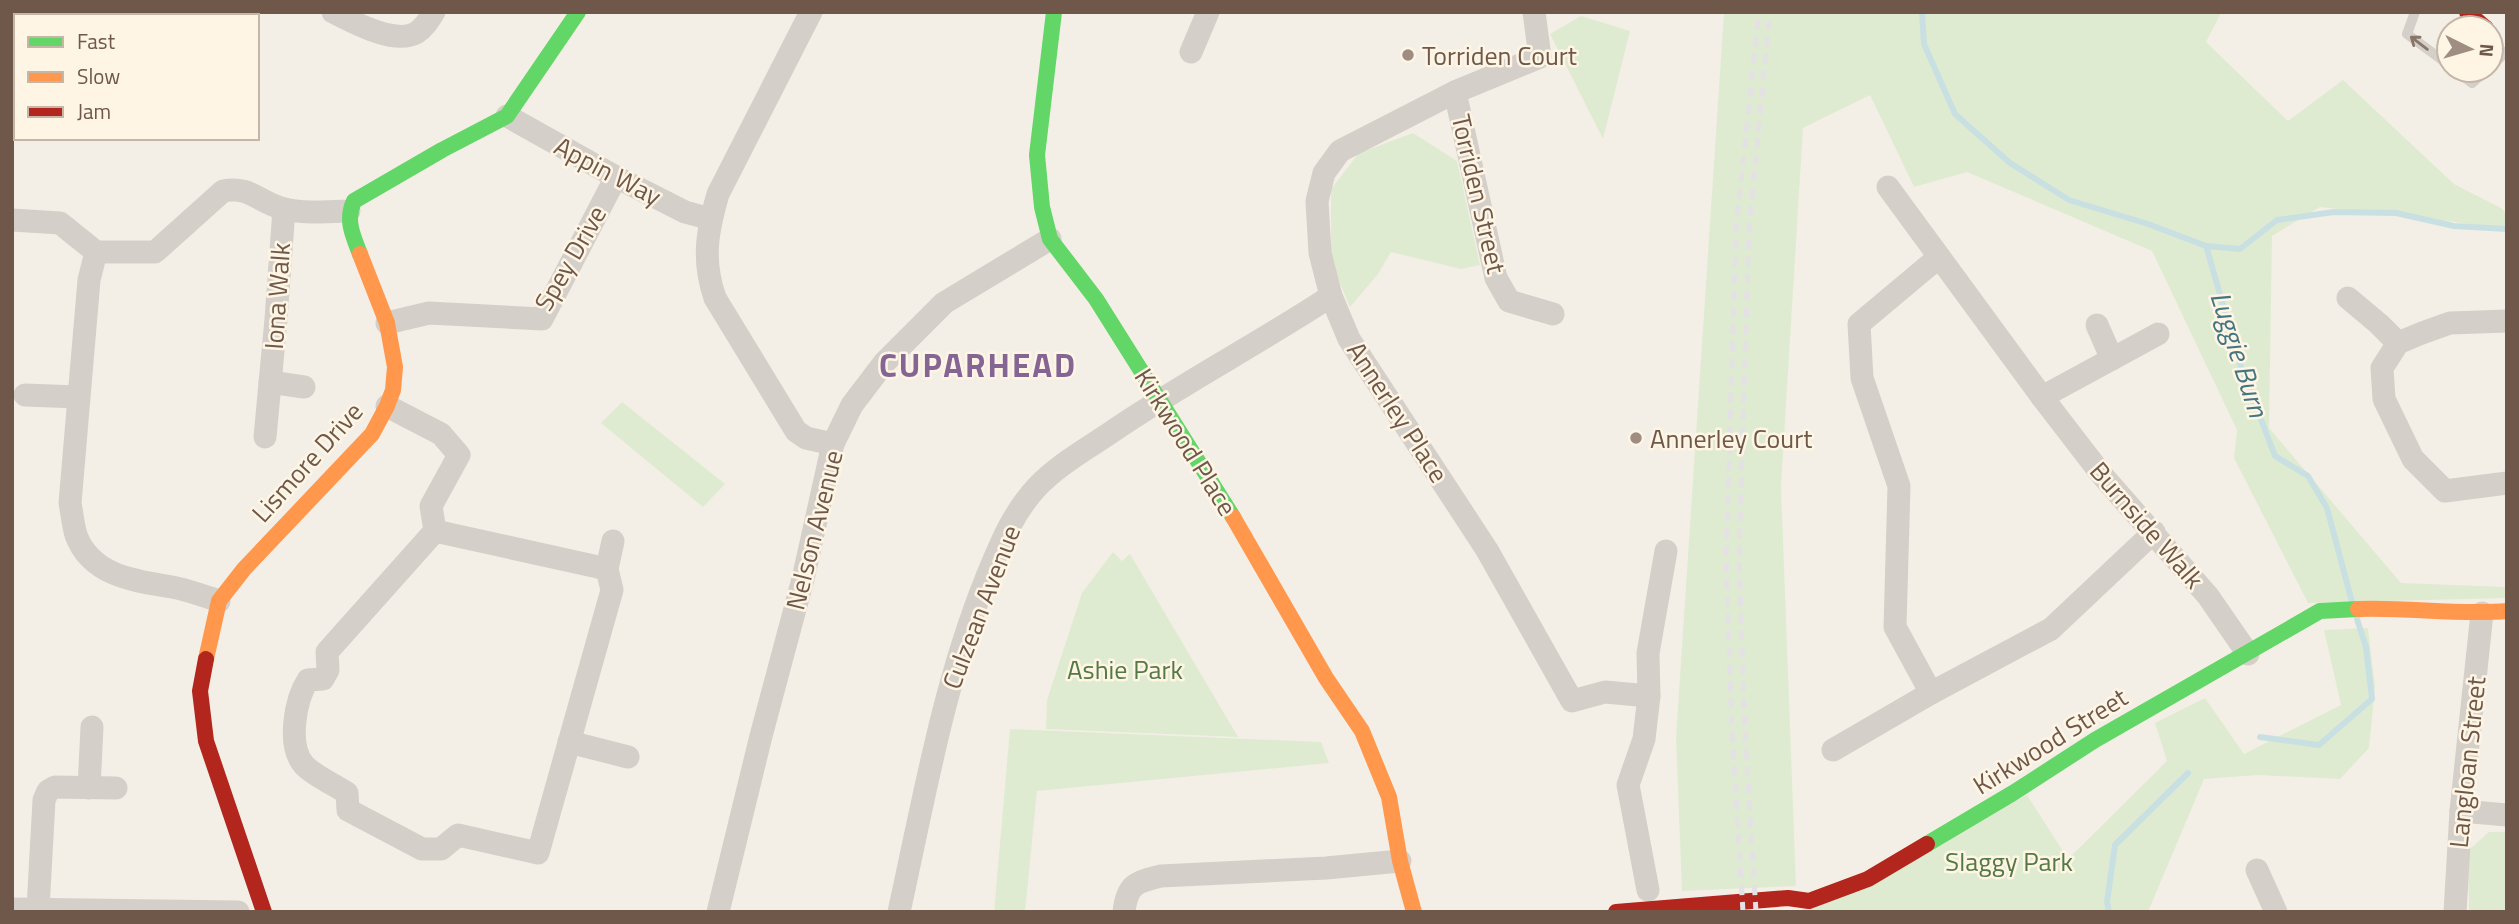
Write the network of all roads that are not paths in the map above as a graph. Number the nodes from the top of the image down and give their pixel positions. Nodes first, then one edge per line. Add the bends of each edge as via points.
1 (333, 12) edge
2 (434, 12) edge
3 (579, 12) edge
4 (811, 12) edge
5 (1054, 12) edge
6 (1208, 12) edge
7 (1513, 12) edge
8 (2415, 12) edge
9 (1535, 14) edge
10 (1191, 52) dead end
11 (2435, 55) edge
12 (1455, 92) junction
13 (508, 116) junction
14 (616, 177) junction
15 (1888, 187) dead end
16 (284, 209) junction
17 (349, 211) junction
18 (711, 219) junction
19 (12, 220) edge
20 (1050, 239) junction
21 (96, 252) junction
22 (1939, 257) junction
23 (1331, 296) junction
24 (2348, 298) dead end
25 (1553, 314) dead end
26 (2507, 321) edge
27 (387, 323) junction
28 (2097, 325) dead end
29 (2158, 334) dead end
30 (2398, 343) junction
31 (2112, 359) junction
32 (270, 382) junction
33 (304, 387) dead end
34 (25, 395) dead end
35 (78, 397) junction
36 (2042, 397) junction
37 (1160, 399) junction
38 (387, 407) junction
39 (265, 436) dead end
40 (833, 444) junction
41 (2507, 483) edge
42 (435, 531) junction
43 (2154, 532) junction
44 (613, 541) dead end
45 (1666, 551) dead end
46 (607, 569) junction
47 (219, 601) junction
48 (2507, 611) edge
49 (2482, 613) junction
50 (2248, 654) junction
51 (1931, 694) junction
52 (1649, 696) junction
53 (92, 727) dead end
54 (569, 742) junction
55 (1833, 750) dead end
56 (628, 757) dead end
57 (89, 788) junction
58 (116, 788) dead end
59 (2461, 811) junction
60 (2507, 815) edge
61 (1400, 861) junction
62 (2257, 870) dead end
63 (1648, 890) dead end
64 (12, 909) edge
65 (38, 909) junction
66 (2449, 909) edge
67 (117, 911) edge
68 (238, 912) edge
69 (264, 912) edge
70 (718, 912) edge
71 (899, 912) edge
72 (1124, 912) edge
73 (1414, 912) edge
74 (1616, 912) edge
75 (2276, 912) edge

1 - 2 street via 377,33 414,34
3 - 13 street
4 - 18 street via 718,194
5 - 20 street, Kirkwood Place via 1037,155
6 - 10 street
7 - 9 street
11 -> 8 lane via 2407,34
9 - 12 street, Torriden Street via 1540,57
12 - 23 street, Annerley Place via 1340,150 1324,173 1317,201 1320,253
12 - 25 street, Torriden Street via 1496,278 1508,301
13 - 14 street, Appin Way
13 - 17 street via 354,201
14 - 18 street, Appin Way via 685,212
14 - 27 street, Spey Drive via 542,319 429,313
15 - 22 street, Burnside Walk
16 - 17 street
16 - 21 street via 237,188 223,191 155,252
16 - 32 street, Iona Walk
17 - 27 street, Lismore Drive via 350,227
18 - 40 street via 707,275 715,298 796,430 806,439
19 - 21 street via 60,223
20 - 37 street, Kirkwood Place via 1096,299
20 - 40 street, Nelson Avenue via 944,303 884,363 852,405
21 - 35 street
22 - 36 street, Burnside Walk
22 - 51 street via 1859,324 1862,378 1899,486 1895,627
23 - 37 street, Culzean Avenue
23 - 52 street, Annerley Place via 1349,339 1487,550 1572,701 1605,692
24 - 30 street
26 - 30 street via 2450,323
27 - 38 street, Lismore Drive via 395,366
28 - 31 street
29 - 31 street
30 - 41 street via 2382,368 2385,399 2413,459 2445,491
31 - 36 street
32 - 33 street, Iona Walk
32 - 39 street, Iona Walk
34 - 35 street
35 - 47 street via 71,503 76,536 88,555 104,570 132,581
36 - 43 street, Burnside Walk via 2102,475
37 - 61 street, Kirkwood Place via 1362,731 1389,797
37 - 71 street, Culzean Avenue via 1058,468 1017,511 1006,530 971,617 942,712
38 - 42 street via 441,434 459,455 431,506
38 - 47 street, Lismore Drive via 372,433
40 - 70 street, Nelson Avenue
42 - 46 street
42 - 54 street via 327,652 328,670 323,679 308,680 301,692 293,738 303,765 347,793 348,810 422,849 441,849 458,835 538,853
43 - 50 street, Burnside Walk via 2208,596
43 - 51 street via 2051,629
44 - 46 street
45 - 52 street via 1648,653
46 - 54 street via 612,590
47 - 69 street, Lismore Drive via 201,691 206,741
48 - 49 street, Kirkwood Street
49 - 50 street, Kirkwood Street via 2369,608 2320,611
49 - 59 street, Langloan Street
50 - 74 street, Kirkwood Street via 1868,878 1809,901 1788,898
51 - 55 street
52 - 63 street via 1644,738 1628,785
53 - 57 street
54 - 56 street
57 - 58 street
57 - 65 street via 55,787 44,800
59 - 60 street
59 - 66 street, Langloan Street
61 - 72 street via 1161,876 1131,887
61 - 73 street, Kirkwood Place
62 - 75 street
64 - 65 street
65 - 67 street
67 - 68 street

